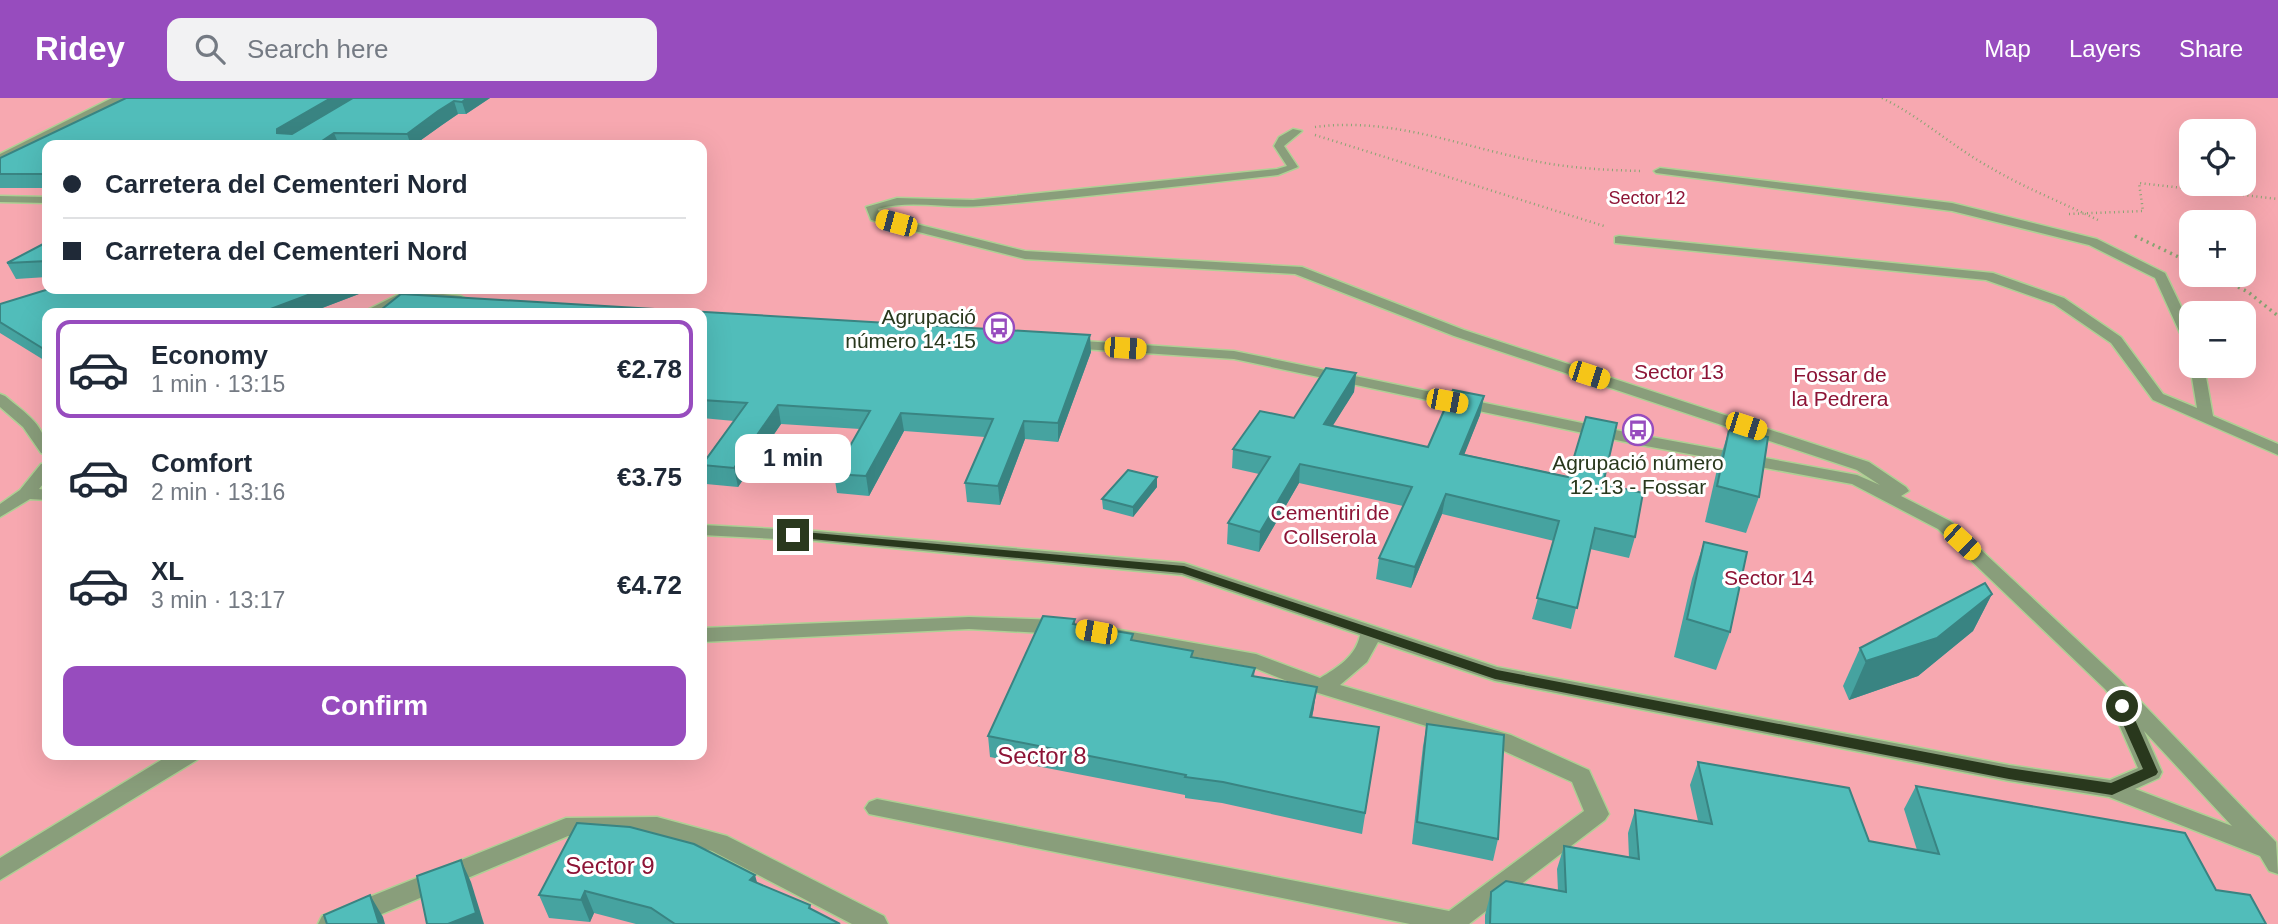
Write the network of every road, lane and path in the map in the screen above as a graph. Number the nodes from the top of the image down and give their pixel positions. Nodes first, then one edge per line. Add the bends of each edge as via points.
1 (120, 98) edge
2 (1882, 98) edge
3 (1892, 98) edge
4 (1905, 109) junction
5 (1297, 131) junction
6 (0, 159) edge
7 (1660, 171) joint
8 (0, 199) edge
9 (2278, 199) edge
10 (42, 200) edge
11 (42, 200) edge
12 (0, 207) edge
13 (2069, 207) dead end
14 (2081, 213) dead end
15 (1619, 240) joint
16 (2238, 287) edge
17 (403, 294) edge
18 (426, 294) edge
19 (474, 302) edge
20 (377, 308) edge
21 (2179, 316) edge
22 (2278, 316) edge
23 (1056, 344) edge
24 (2199, 378) edge
25 (0, 399) edge
26 (2206, 418) junction
27 (42, 443) edge
28 (2278, 450) edge
29 (42, 474) edge
30 (26, 494) junction
31 (42, 495) edge
32 (0, 512) edge
33 (1944, 525) junction
34 (707, 530) edge
35 (1370, 632) junction
36 (707, 635) edge
37 (2112, 684) junction
38 (1322, 687) junction
39 (179, 760) edge
40 (2112, 789) junction
41 (877, 808) dead end
42 (2273, 857) edge
43 (0, 870) edge
44 (331, 924) edge
45 (875, 924) edge

1 - 6 street
2 - 4 path
3 - 4 path
4 - 13 path via 1992,169
5 - 7 path via 1331,124 1369,124 1530,161
5 - 15 path via 1606,227
5 - 33 street via 1279,146 1293,167 1278,172 1061,196 872,206 875,217 1025,255 1297,270 1459,333 1863,466
7 - 21 street via 1952,207 2093,242 2160,276
8 - 10 street
9 - 14 path via 2139,183 2143,211
11 - 12 street
15 - 26 street via 1988,276 2059,301 2116,340 2158,397
16 - 22 path
17 - 20 street
18 - 19 street
23 - 33 street via 1234,355 1857,480
24 - 26 street
25 - 27 street via 29,424
26 - 28 street
29 - 30 street
30 - 31 street
30 - 32 street
33 - 37 street
34 - 35 street via 1184,569
35 - 38 street via 1370,645 1350,669
35 - 40 street via 1495,674
36 - 38 street via 969,623 1089,631 1256,661
37 - 40 street via 2151,772
37 - 42 street
38 - 41 street via 1503,741 1581,776 1597,814 1453,922
39 - 43 street
40 - 42 street
44 - 45 street via 566,827 657,826 719,843

